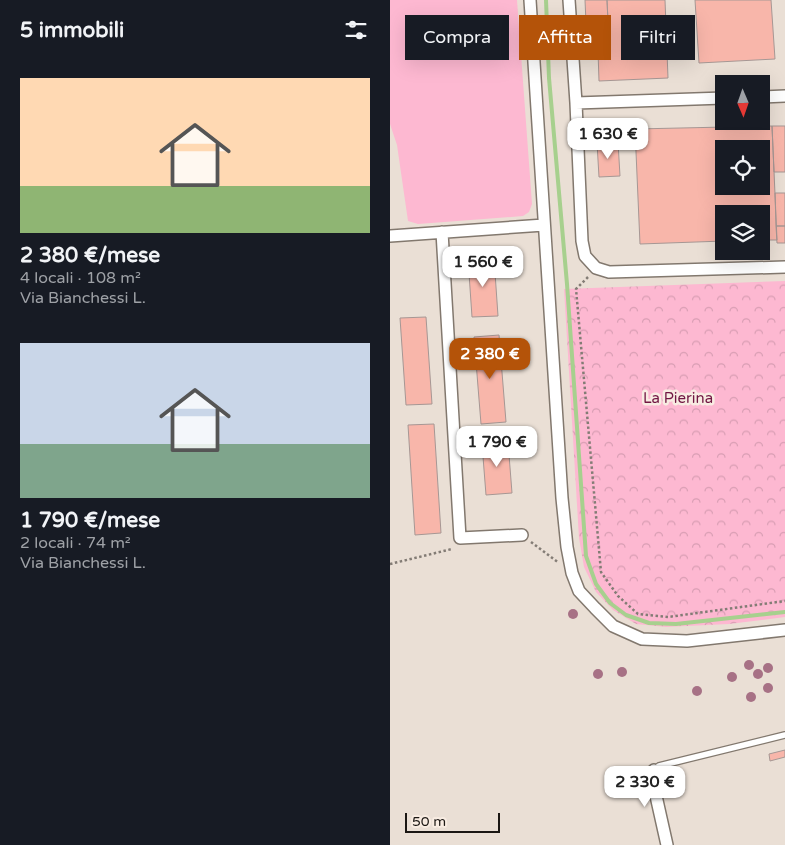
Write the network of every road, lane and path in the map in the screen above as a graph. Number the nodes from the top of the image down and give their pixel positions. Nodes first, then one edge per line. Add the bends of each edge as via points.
1 (530, 0) edge
2 (569, 0) edge
3 (785, 96) edge
4 (770, 97) edge
5 (715, 98) edge
6 (576, 103) junction
7 (544, 225) junction
8 (442, 232) junction
9 (390, 236) edge
10 (785, 267) edge
11 (596, 268) junction
12 (522, 535) joint
13 (452, 549) dead end
14 (390, 564) edge
15 (572, 573) junction
16 (785, 601) edge
17 (785, 630) edge
18 (785, 735) edge
19 (654, 770) joint
20 (667, 845) edge

1 - 7 street
2 - 6 street
3 - 4 street
5 - 6 street
6 - 11 street via 582,242 585,256
7 - 8 street
7 - 15 street via 562,498 566,547
8 - 9 street
8 - 12 street via 460,538
10 - 11 street via 609,272
11 - 16 path via 576,289 601,572 618,596 638,614 668,617
12 - 15 path
13 - 14 path
15 - 17 street via 579,591 613,626 642,639 687,641
18 - 19 lane via 659,766
19 - 20 street via 652,778

